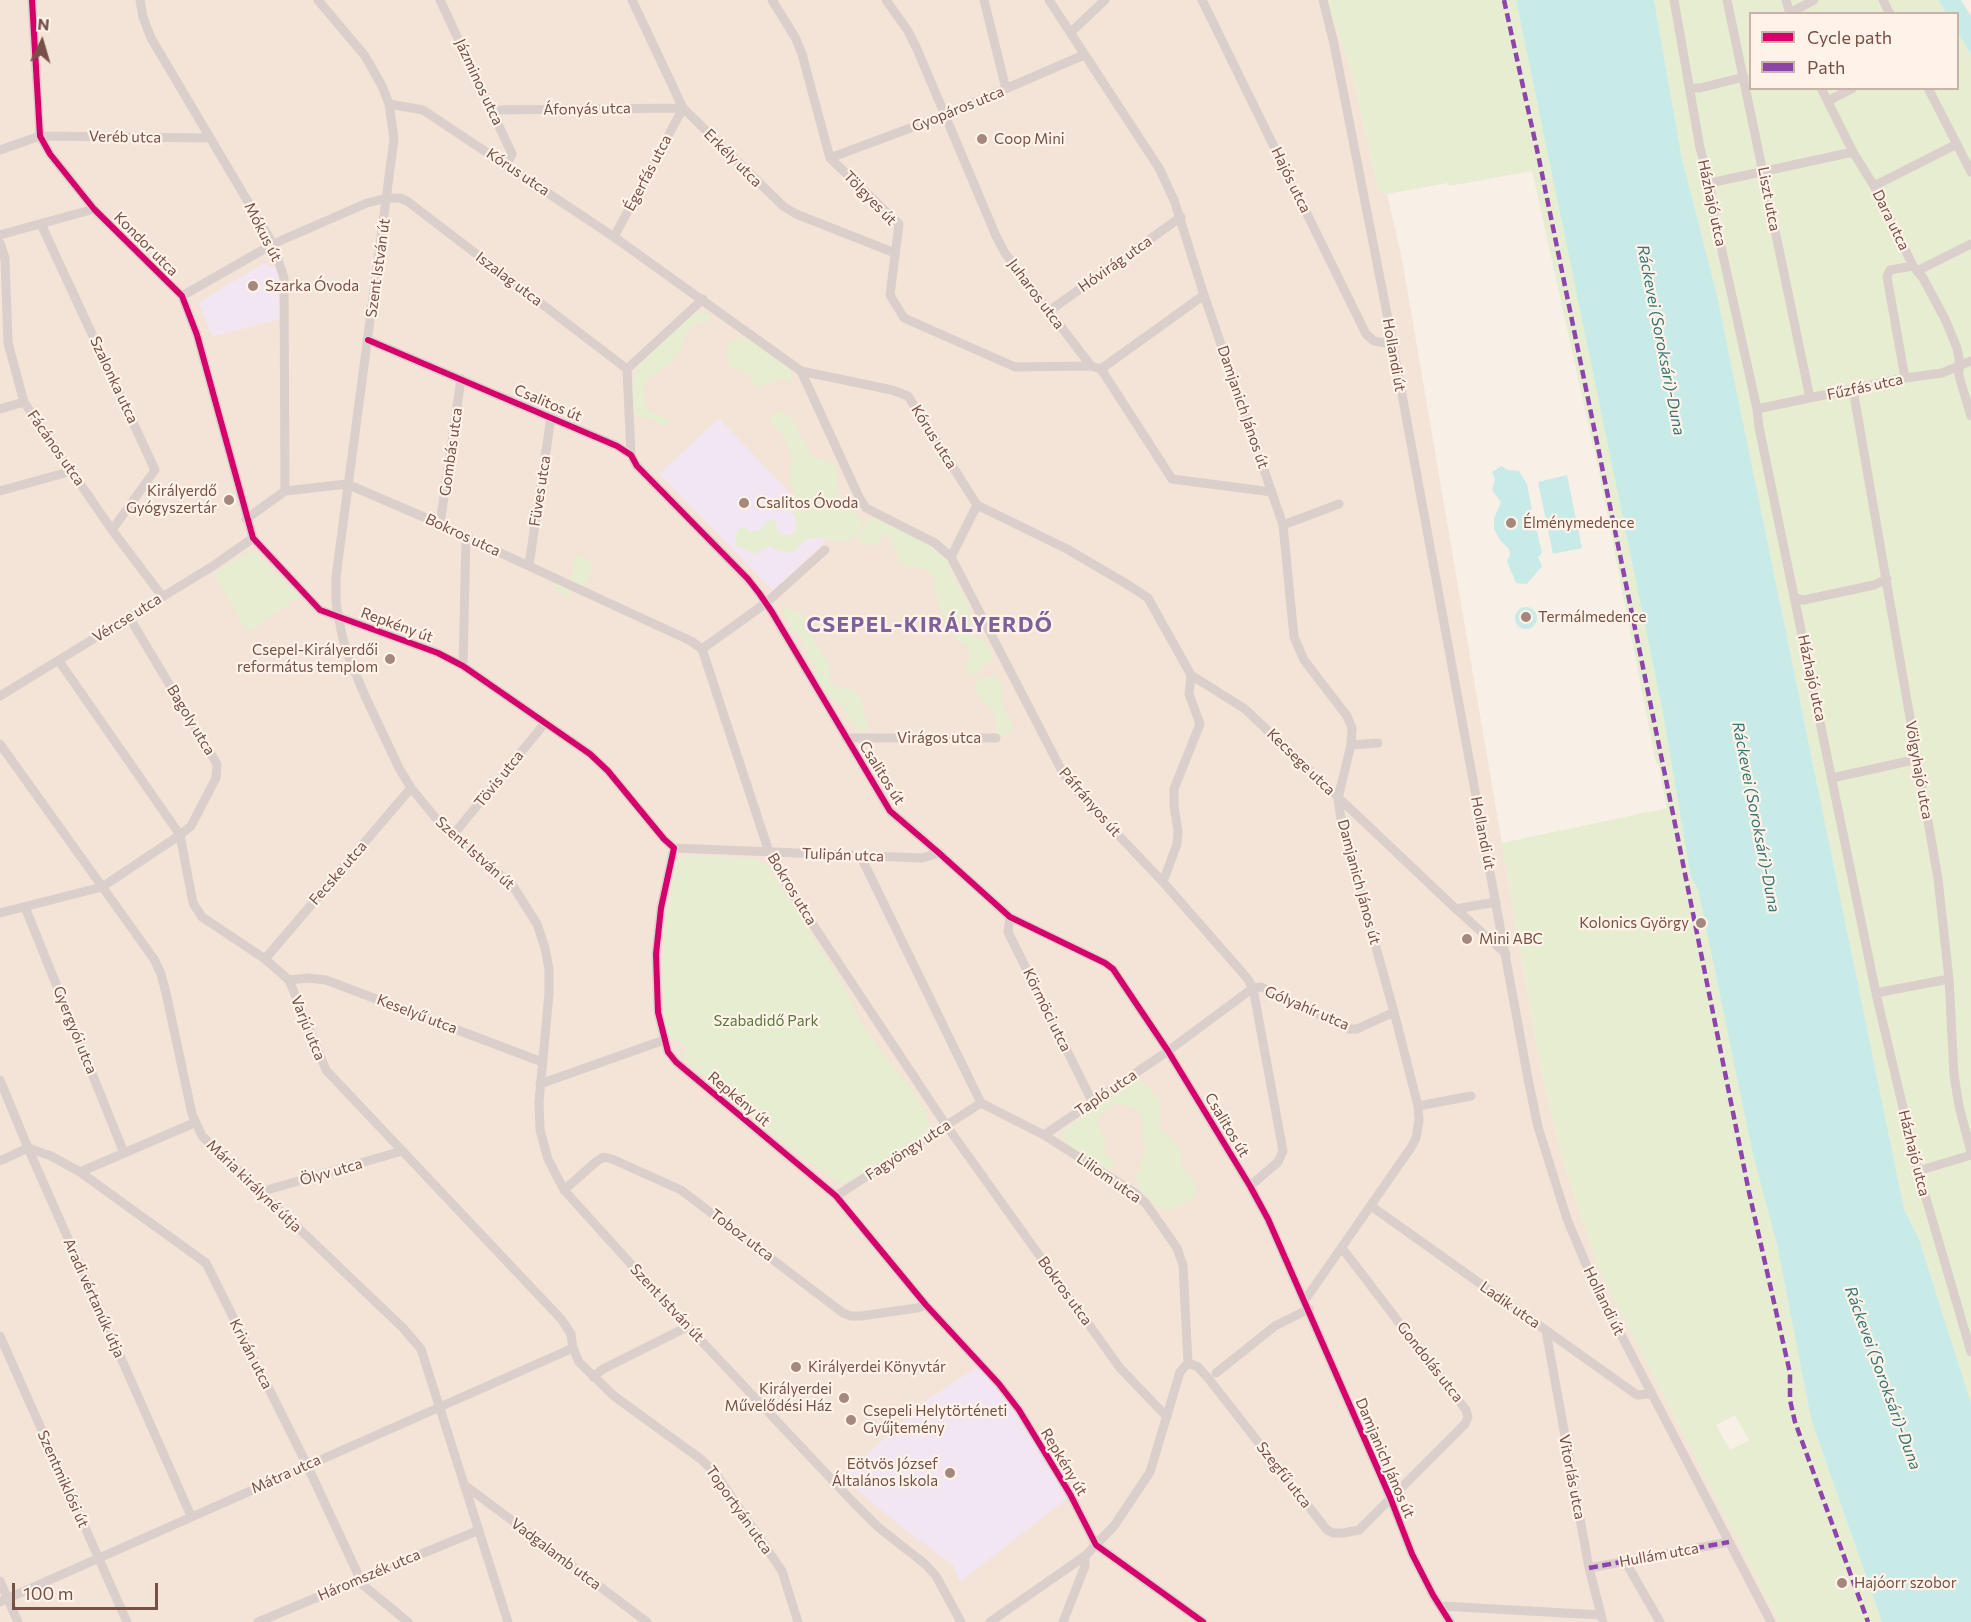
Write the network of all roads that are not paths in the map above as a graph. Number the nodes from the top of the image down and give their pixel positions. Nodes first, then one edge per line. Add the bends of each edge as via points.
1 (32, 0) edge
2 (140, 0) edge
3 (318, 0) edge
4 (440, 0) edge
5 (632, 0) edge
6 (772, 0) edge
7 (886, 0) edge
8 (984, 0) edge
9 (1049, 0) edge
10 (1105, 0) edge
11 (1202, 0) edge
12 (1323, 0) edge
13 (1674, 0) edge
14 (1727, 0) edge
15 (1814, 0) edge
16 (1792, 12) edge
17 (1071, 32) junction
18 (1084, 56) junction
19 (1744, 77) junction
20 (1690, 88) junction
21 (1006, 89) junction
22 (1822, 90) edge
23 (1849, 90) edge
24 (1929, 90) edge
25 (1827, 101) junction
26 (389, 104) junction
27 (682, 108) junction
28 (492, 111) junction
29 (945, 115) junction
30 (40, 135) junction
31 (210, 138) junction
32 (1957, 144) junction
33 (0, 150) edge
34 (1853, 152) junction
35 (830, 158) junction
36 (507, 164) junction
37 (1764, 171) junction
38 (1971, 172) edge
39 (1710, 183) junction
40 (1874, 186) junction
41 (387, 198) junction
42 (94, 209) junction
43 (1181, 217) junction
44 (41, 224) junction
45 (0, 235) edge
46 (614, 237) junction
47 (0, 243) edge
48 (273, 244) junction
49 (1971, 244) edge
50 (895, 253) junction
51 (1916, 268) junction
52 (1204, 295) junction
53 (182, 296) junction
54 (703, 299) junction
55 (1049, 311) junction
56 (368, 340) junction
57 (1392, 344) junction
58 (1971, 361) edge
59 (1091, 366) junction
60 (1958, 366) junction
61 (627, 369) junction
62 (1101, 369) junction
63 (801, 371) junction
64 (1905, 378) junction
65 (461, 380) junction
66 (1853, 389) junction
67 (1810, 398) junction
68 (24, 402) junction
69 (0, 409) edge
70 (1757, 409) junction
71 (1971, 416) edge
72 (551, 417) junction
73 (631, 455) junction
74 (72, 471) junction
75 (347, 484) junction
76 (0, 490) edge
77 (285, 491) junction
78 (1272, 492) junction
79 (1339, 504) dead end
80 (977, 506) junction
81 (246, 519) junction
82 (440, 524) junction
83 (1283, 525) junction
84 (112, 530) junction
85 (466, 537) junction
86 (253, 538) junction
87 (825, 550) dead end
88 (951, 557) junction
89 (529, 565) junction
90 (1887, 579) junction
91 (162, 596) junction
92 (1795, 598) junction
93 (766, 603) junction
94 (338, 616) junction
95 (129, 617) junction
96 (702, 649) junction
97 (59, 661) junction
98 (463, 666) junction
99 (1191, 675) junction
100 (0, 696) edge
101 (545, 723) junction
102 (846, 738) junction
103 (996, 738) dead end
104 (1378, 743) dead end
105 (0, 744) edge
106 (1351, 744) junction
107 (1918, 759) junction
108 (1832, 778) junction
109 (411, 788) junction
110 (1338, 798) junction
111 (453, 835) junction
112 (180, 836) junction
113 (674, 848) junction
114 (769, 852) junction
115 (939, 853) junction
116 (861, 856) junction
117 (1163, 882) junction
118 (102, 887) junction
119 (1496, 902) junction
120 (25, 907) junction
121 (1456, 909) junction
122 (0, 913) edge
123 (1010, 917) junction
124 (1506, 954) junction
125 (265, 958) junction
126 (1949, 979) junction
127 (289, 980) junction
128 (1253, 988) junction
129 (1876, 993) junction
130 (1394, 1012) junction
131 (664, 1040) junction
132 (1168, 1051) junction
133 (542, 1062) junction
134 (0, 1080) edge
135 (540, 1084) junction
136 (1471, 1096) dead end
137 (1092, 1101) junction
138 (981, 1103) junction
139 (1418, 1106) junction
140 (194, 1123) junction
141 (946, 1125) junction
142 (1044, 1135) junction
143 (28, 1148) junction
144 (402, 1151) junction
145 (124, 1153) junction
146 (1971, 1154) edge
147 (0, 1161) edge
148 (1918, 1171) junction
149 (80, 1172) junction
150 (1250, 1186) junction
151 (564, 1190) junction
152 (260, 1192) junction
153 (836, 1196) junction
154 (1371, 1206) junction
155 (1342, 1248) junction
156 (1307, 1304) junction
157 (926, 1305) junction
158 (689, 1326) junction
159 (1546, 1330) junction
160 (0, 1336) edge
161 (1970, 1347) edge
162 (573, 1348) junction
163 (1188, 1363) junction
164 (1216, 1373) dead end
165 (593, 1377) junction
166 (1651, 1394) junction
167 (440, 1406) junction
168 (1167, 1417) junction
169 (307, 1465) junction
170 (466, 1486) junction
171 (1390, 1497) junction
172 (191, 1516) junction
173 (479, 1530) junction
174 (1730, 1542) junction
175 (1096, 1545) junction
176 (1085, 1556) junction
177 (98, 1557) junction
178 (1625, 1561) junction
179 (1589, 1568) junction
180 (359, 1578) junction
181 (0, 1581) edge
182 (4, 1600) edge
183 (1441, 1606) junction
184 (1602, 1618) edge
185 (18, 1622) edge
186 (127, 1622) edge
187 (258, 1622) edge
188 (408, 1622) edge
189 (508, 1622) edge
190 (647, 1622) edge
191 (798, 1622) edge
192 (961, 1622) edge
193 (990, 1622) edge
194 (1063, 1622) edge
195 (1203, 1622) edge
196 (1450, 1622) edge
197 (1660, 1622) edge
198 (1771, 1622) edge

1 - 30 street, Kondor utca
2 - 31 street, Mókus út via 151,38
3 - 26 street, Szent István út via 365,56
4 - 28 street, Jázminos utca
5 - 27 street, Erkély utca
6 - 35 street, Tölgyes út via 802,54
7 - 29 street, Juharos utca via 908,31
8 - 21 street
9 - 17 street, Damjanich János út
10 - 17 street
11 - 57 street, Hajós utca via 1366,334 1374,341
12 - 57 street, Hollandi út
13 - 20 street, Házhajó utca
14 - 19 street, Liszt utca
15 - 16 street
17 - 18 street, Damjanich János út
18 - 21 street, Gyopáros utca
18 - 43 street, Damjanich János út via 1159,168
19 - 20 street
19 - 37 street, Liszt utca
20 - 39 street, Házhajó utca
21 - 29 street, Gyopáros utca
22 - 25 street, Dara utca
23 - 25 street
24 - 32 street
25 - 34 street, Dara utca
26 - 36 street, Kórus utca via 423,110
26 - 41 street, Szent István út via 394,139
27 - 28 street, Áfonyás utca
27 - 46 street, Égerfás utca
27 - 50 street, Erkély utca via 783,206
28 - 36 street, Jázminos utca via 512,154
29 - 35 street, Gyopáros utca
29 - 55 street, Juharos utca via 996,236 1014,267
30 - 31 street, Veréb utca
30 - 33 street
30 - 42 street, Kondor utca via 50,154
31 - 48 street, Mókus út
32 - 38 street
32 - 40 street
34 - 37 street
34 - 40 street, Dara utca
35 - 50 street, Tölgyes út via 899,224
36 - 46 street, Kórus utca
37 - 39 street
37 - 67 street, Liszt utca
39 - 70 street, Házhajó utca
40 - 51 street, Dara utca
41 - 48 street
41 - 56 street, Szent István út
41 - 61 street, Iszalag utca via 407,201
42 - 44 street
42 - 53 street, Kondor utca
43 - 52 street, Damjanich János út
43 - 55 street, Hóvirág utca
44 - 45 street
44 - 84 street, Szalonka utca via 155,470
46 - 54 street, Kórus utca
47 - 68 street, Fácános utca via 5,258 8,343
48 - 53 street
48 - 77 street, Mókus út via 285,290
49 - 51 street
50 - 59 street, Tölgyes út via 890,295 904,318 1015,367
51 - 60 street via 1945,319 1957,348
51 - 64 street, Dara utca via 1890,270 1887,277
52 - 62 street
52 - 78 street, Damjanich János út
53 - 81 street, Kondor utca via 197,335
54 - 61 street
54 - 63 street, Kórus utca
55 - 59 street, Juharos utca
56 - 65 street, Csalitos út
56 - 75 street, Szent István út
57 - 119 street, Hollandi út
58 - 60 street, Fűzfás utca
59 - 62 street
60 - 64 street, Fűzfás utca via 1942,373
60 - 71 street
61 - 73 street
62 - 78 street via 1172,479
63 - 80 street, Kórus utca via 908,396
63 - 88 street, Páfrányos út via 866,508 934,543
64 - 66 street, Fűzfás utca
65 - 72 street, Csalitos út
65 - 82 street, Gombás utca
66 - 67 street, Fűzfás utca
66 - 90 street, Völgyhajó utca
67 - 70 street, Fűzfás utca
68 - 69 street
68 - 74 street, Fácános utca
70 - 92 street, Házhajó utca
72 - 73 street, Csalitos út
72 - 89 street, Füves utca
73 - 93 street, Csalitos út
74 - 76 street
74 - 84 street, Fácános utca
75 - 77 street
75 - 82 street, Bokros utca
75 - 94 street, Szent István út via 336,577
77 - 81 street
78 - 83 street, Damjanich János út
79 - 83 street
80 - 88 street
80 - 99 street via 1066,549 1148,598
81 - 86 street, Kondor utca
82 - 85 street, Bokros utca
83 - 106 street, Damjanich János út via 1294,637 1304,660 1350,722
84 - 91 street, Fácános utca
85 - 89 street, Bokros utca
85 - 98 street
86 - 91 street, Vércse utca
86 - 94 street, Kondor utca via 320,610
87 - 93 street
88 - 117 street, Páfrányos út via 1064,775
89 - 96 street, Bokros utca
90 - 92 street via 1804,600
90 - 107 street, Völgyhajó utca
91 - 95 street, Vércse utca
92 - 108 street, Házhajó utca
93 - 96 street
93 - 102 street, Csalitos út
94 - 98 street, Repkény út
94 - 109 street, Szent István út via 354,671
95 - 97 street, Vércse utca
95 - 112 street, Bagoly utca via 217,764 216,778 191,826
96 - 114 street, Bokros utca
97 - 100 street, Vércse utca
97 - 112 street, Varjú utca
98 - 101 street, Repkény út
99 - 110 street, Kecsege utca via 1245,709
99 - 117 street via 1189,694 1200,724 1173,789 1177,844
101 - 111 street, Tövis utca
101 - 113 street, Repkény út via 601,763
102 - 103 street, Virágos utca
102 - 115 street, Csalitos út via 890,811
104 - 106 street
105 - 118 street, Mária királyné útja
106 - 110 street, Damjanich János út
107 - 108 street
107 - 126 street, Völgyhajó utca via 1938,879
108 - 129 street, Házhajó utca
109 - 111 street, Szent István út
109 - 125 street, Fecske utca
110 - 121 street, Kecsege utca
110 - 130 street, Damjanich János út via 1342,826
111 - 133 street, Szent István út via 513,886 537,924 549,969
112 - 118 street, Bagoly utca
112 - 125 street, Varjú utca via 193,903 202,916
113 - 114 street, Tulipán utca
113 - 131 street, Repkény út via 661,908 657,954 657,996
114 - 116 street, Tulipán utca
114 - 141 street, Bokros utca via 790,890
115 - 116 street, Tulipán utca via 922,858
115 - 123 street, Csalitos út
116 - 138 street
117 - 128 street, Páfrányos út
118 - 120 street, Bagoly utca
118 - 140 street, Mária királyné útja via 161,974
119 - 121 street
119 - 124 street, Hollandi út
120 - 122 street, Bagoly utca
120 - 145 street, Gyergyói utca
121 - 124 street, Kecsege utca
123 - 132 street, Csalitos út via 1113,969
123 - 137 street, Körmöci utca via 1008,932
124 - 166 street, Hollandi út via 1529,1084 1553,1179 1594,1283
125 - 127 street, Varjú utca
126 - 129 street
126 - 146 street, Völgyhajó utca via 1954,1075
127 - 133 street, Keselyű utca via 326,980
127 - 144 street, Varjú utca via 326,1070
128 - 130 street, Gólyahír utca via 1261,987 1349,1029
128 - 132 street, Tapló utca
128 - 150 street, Páfrányos út via 1283,1151 1278,1162
129 - 148 street, Házhajó utca
130 - 139 street, Damjanich János út
131 - 135 street
131 - 153 street, Repkény út via 676,1062
132 - 137 street, Tapló utca
132 - 150 street, Csalitos út
133 - 135 street, Szent István út
134 - 143 street, Aradi vértanúk útja
135 - 151 street, Szent István út via 543,1145
136 - 139 street
137 - 142 street, Tapló utca
138 - 141 street, Fagyöngy utca
138 - 142 street, Liliom utca
139 - 154 street, Damjanich János út via 1416,1138
140 - 145 street
140 - 152 street, Mária királyné útja via 211,1146
141 - 153 street, Fagyöngy utca
141 - 168 street, Bokros utca via 1120,1368
142 - 163 street, Liliom utca via 1135,1193 1182,1255
143 - 147 street
143 - 149 street, Kriván utca
143 - 172 street, Aradi vértanúk útja
144 - 152 street, Ölyv utca
144 - 162 street, Varjú utca via 562,1320 571,1334
145 - 149 street
146 - 148 street
148 - 161 street, Házhajó utca
149 - 169 street, Kriván utca via 206,1263
150 - 156 street, Csalitos út
151 - 157 street, Toboz utca via 597,1161 604,1157 612,1159 681,1190 843,1313 861,1316
151 - 158 street, Szent István út
152 - 167 street, Mária királyné útja via 413,1339 424,1358
153 - 157 street, Repkény út
154 - 155 street, Damjanich János út
154 - 159 street, Ladik utca
155 - 156 street, Damjanich János út
155 - 171 street, Gondolás utca via 1468,1417
156 - 164 street
156 - 171 street, Damjanich János út
157 - 175 street, Repkény út via 1008,1395 1070,1494
158 - 165 street
158 - 192 street, Szent István út via 851,1500 878,1527 925,1563
159 - 166 street, Ladik utca via 1637,1395
159 - 179 street, Vitorlás utca
160 - 177 street, Szentmiklósi út
162 - 165 street, Varjú utca via 579,1362
162 - 167 street, Mátra utca
163 - 168 street, Liliom utca via 1180,1372
163 - 171 street, Szegfű utca via 1208,1378 1327,1530 1359,1530
165 - 191 street, Toportyán utca via 716,1474 782,1571
166 - 174 street, Hollandi út
167 - 169 street, Mátra utca
167 - 170 street, Mária királyné útja
168 - 175 street, Liliom utca via 1150,1472 1135,1498
169 - 172 street, Mátra utca
169 - 180 street, Kriván utca
170 - 173 street, Mária királyné útja
170 - 190 street, Vadgalamb utca
171 - 183 street, Damjanich János út via 1412,1554
172 - 177 street, Mátra utca
173 - 180 street, Háromszék utca
173 - 189 street, Mária királyné útja
174 - 178 street, Hullám utca
174 - 198 street, Hollandi út
175 - 176 street, Liliom utca
175 - 195 street, Repkény út
176 - 193 street, Liliom utca
176 - 194 street
177 - 182 street, Mátra utca
177 - 186 street, Szentmiklósi út
178 - 179 street, Hullám utca
178 - 197 street
179 - 184 street, Vitorlás utca
180 - 187 street, Háromszék utca
180 - 188 street, Kriván utca via 363,1586
181 - 182 street
182 - 185 street
183 - 184 street
183 - 196 street, Damjanich János út

